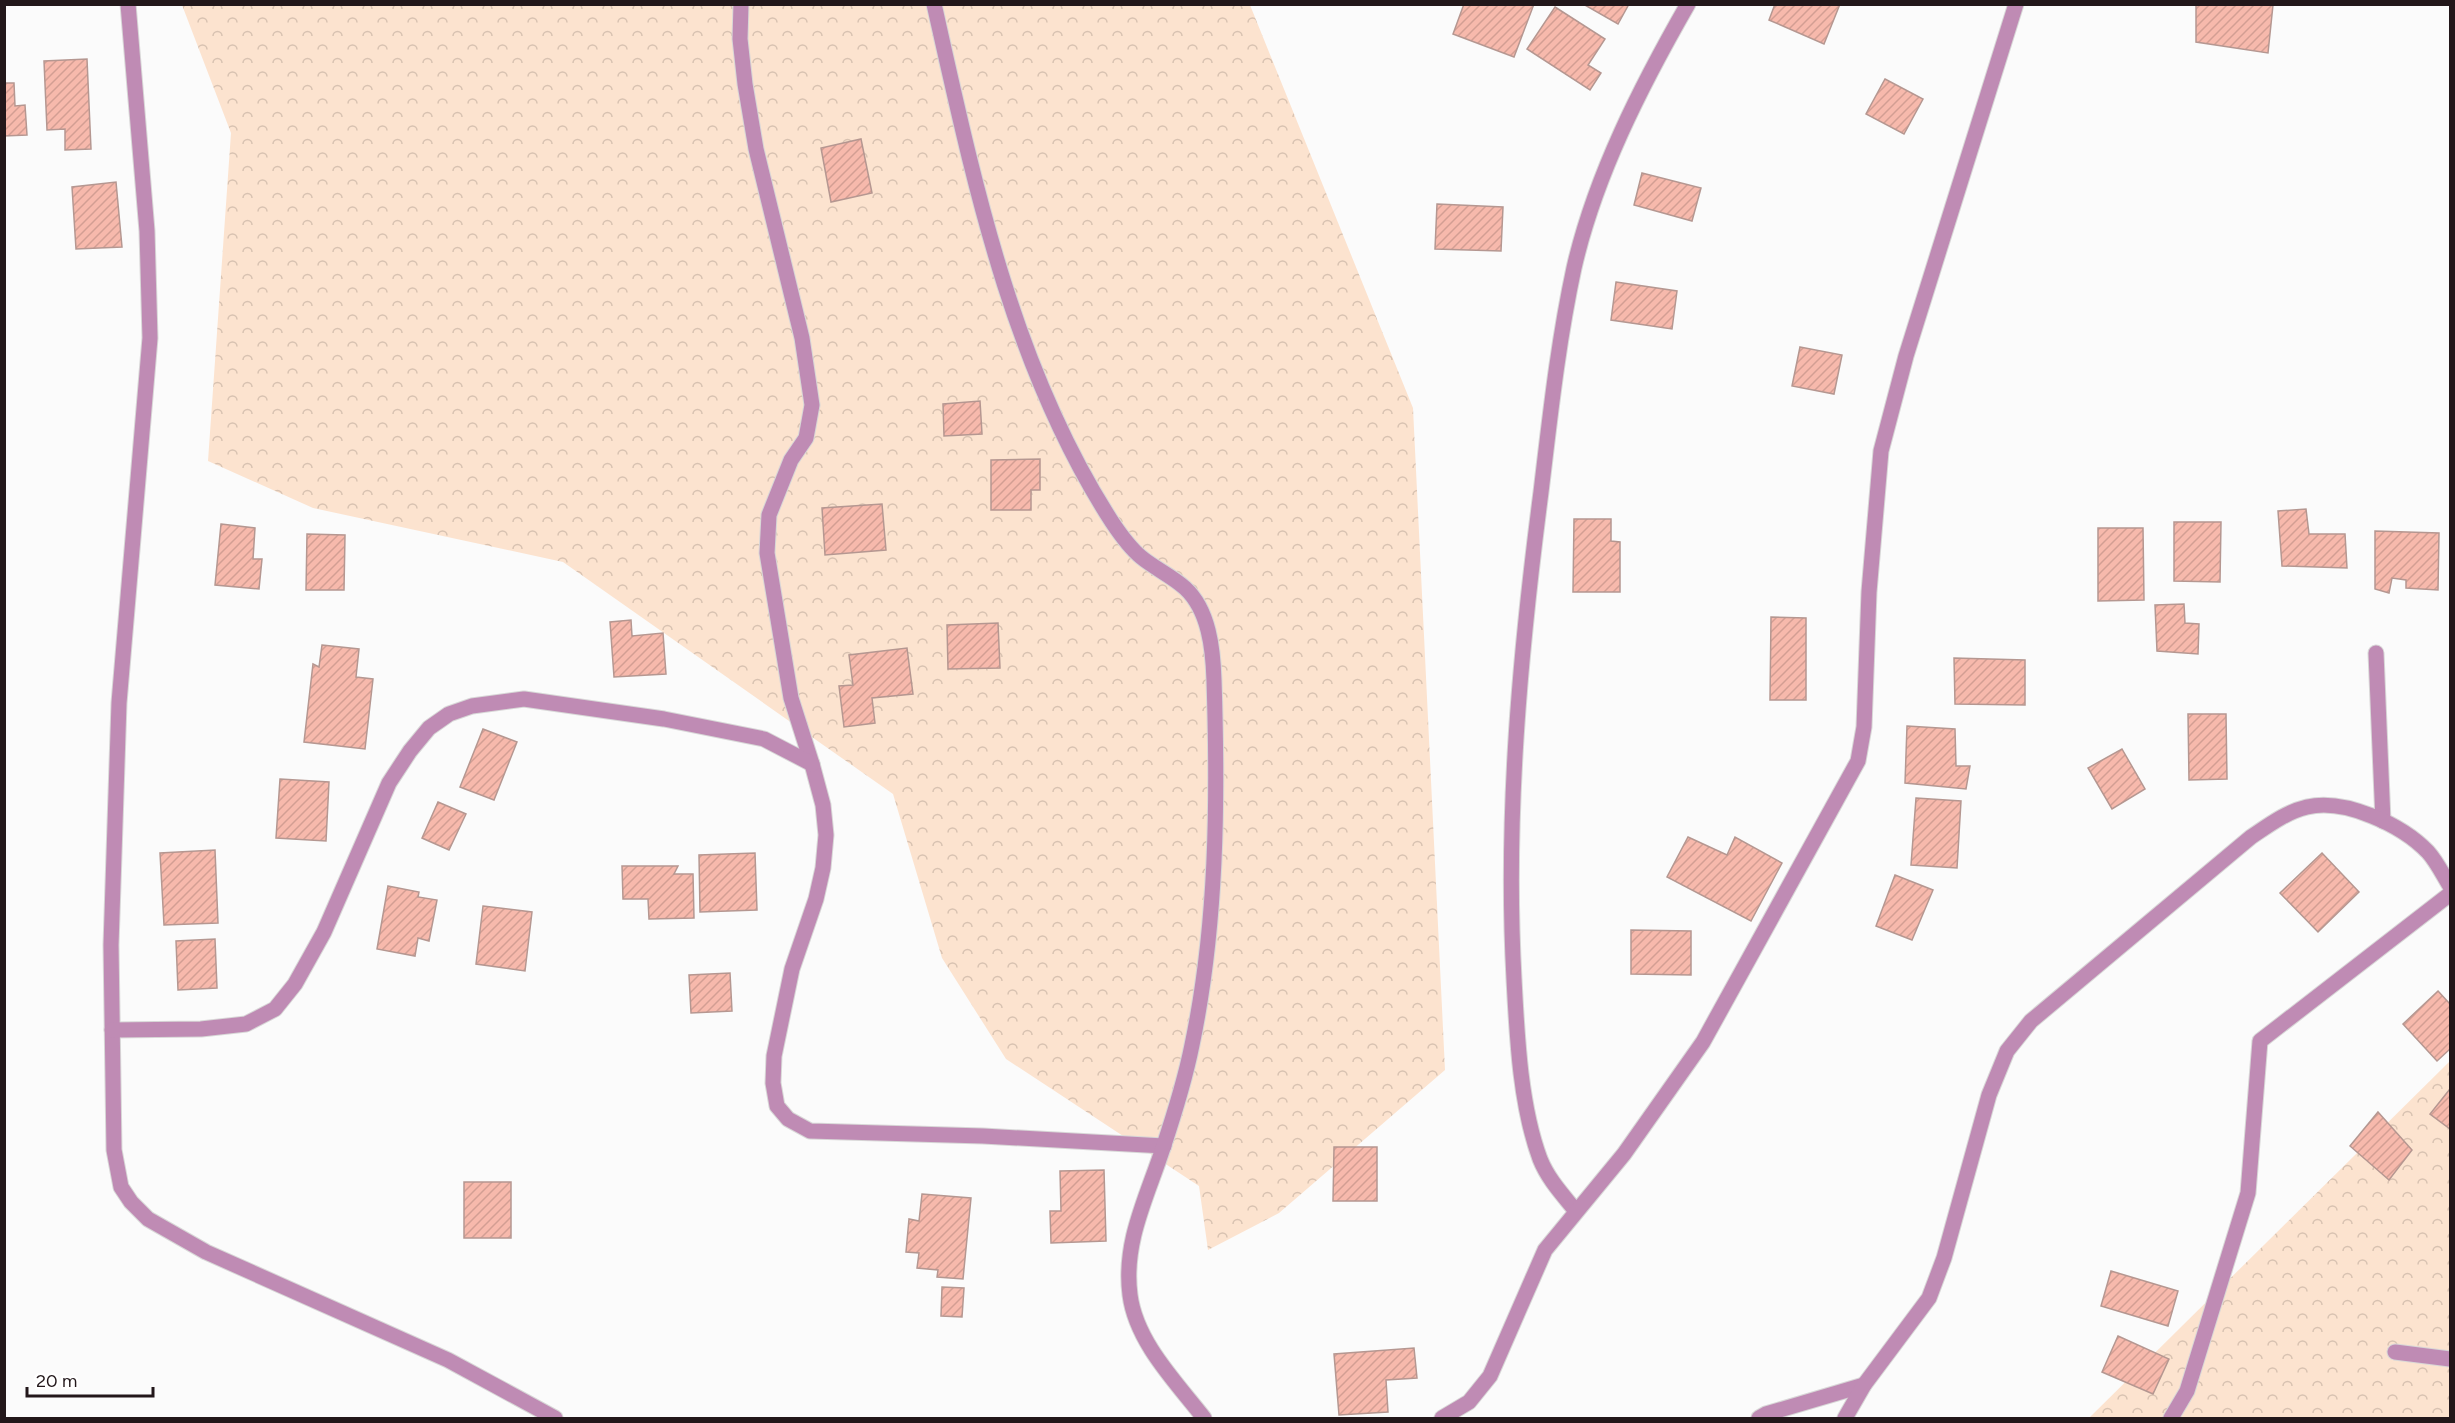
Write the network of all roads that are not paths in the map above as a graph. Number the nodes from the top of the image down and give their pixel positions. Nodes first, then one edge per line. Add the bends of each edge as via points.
1 (128, 4) edge
2 (741, 4) edge
3 (934, 4) edge
4 (1688, 4) edge
5 (2016, 4) edge
6 (2376, 653) dead end
7 (812, 764) junction
8 (2383, 822) junction
9 (2451, 886) edge
10 (2451, 894) edge
11 (112, 1030) junction
12 (1164, 1146) junction
13 (1575, 1210) junction
14 (2395, 1352) dead end
15 (2451, 1359) edge
16 (1864, 1385) junction
17 (555, 1419) edge
18 (1204, 1419) edge
19 (1442, 1419) edge
20 (1759, 1419) edge
21 (1845, 1419) edge
22 (2172, 1419) edge

1 - 11 street via 147,231 150,338 119,703
2 - 7 street via 740,39 752,128 802,338 812,405 806,438 791,460 769,515 767,553 791,698
3 - 12 street via 982,208 1033,369 1066,442 1115,527 1137,555 1186,588 1200,607 1211,639 1213,876 1195,1030
4 - 13 street via 1622,129 1575,266 1531,570 1511,820 1511,933 1517,1041 1540,1158 1551,1180
5 - 13 street via 1906,356 1881,451 1869,592 1864,727 1858,761 1703,1042 1624,1154
6 - 8 street
7 - 11 street via 764,739 664,719 524,699 472,706 449,714 429,728 389,783 324,932 295,984 275,1009 246,1024
7 - 12 street via 826,835 816,899 792,969 774,1056 777,1106 788,1119 810,1131
8 - 9 street via 2400,828 2428,853
8 - 16 street via 2337,807 2309,806 2281,816 2192,885 2031,1021 2007,1051 1989,1095 1929,1298
10 - 22 street via 2260,1041 2248,1193 2187,1391
11 - 17 street via 114,1150 121,1187 148,1219 206,1252 448,1360
12 - 18 street via 1130,1243 1131,1300 1135,1318 1153,1352
13 - 19 street via 1545,1250 1490,1376 1468,1402
14 - 15 street
16 - 20 street
16 - 21 street

